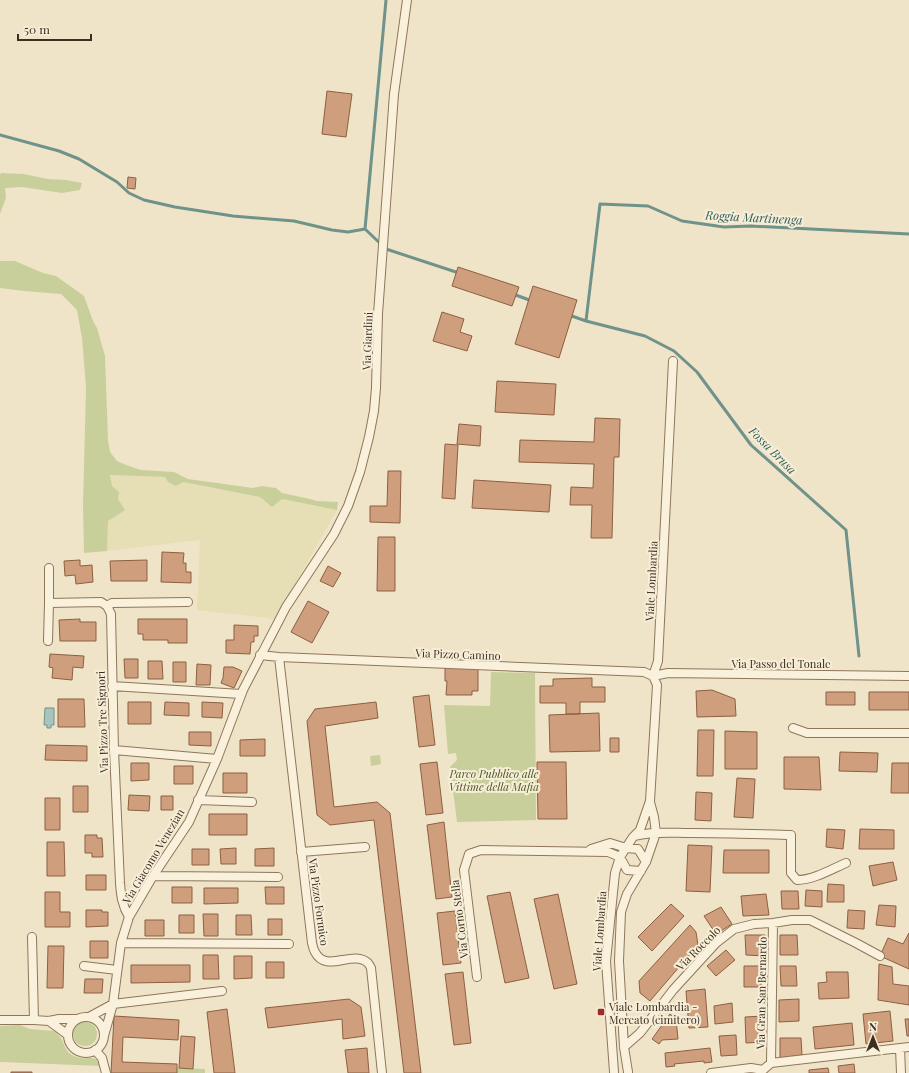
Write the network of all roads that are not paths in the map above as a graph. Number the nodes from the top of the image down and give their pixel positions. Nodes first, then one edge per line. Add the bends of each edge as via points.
1 (407, 0) edge
2 (674, 361) dead end
3 (49, 568) dead end
4 (188, 602) dead end
5 (49, 603) junction
6 (107, 606) junction
7 (48, 641) dead end
8 (260, 655) junction
9 (279, 657) junction
10 (654, 676) junction
11 (909, 676) edge
12 (112, 686) junction
13 (241, 694) junction
14 (793, 728) dead end
15 (909, 733) edge
16 (114, 750) junction
17 (217, 759) junction
18 (198, 800) junction
19 (650, 801) junction
20 (252, 802) dead end
21 (656, 833) junction
22 (634, 837) junction
23 (365, 847) dead end
24 (626, 848) junction
25 (583, 851) junction
26 (301, 852) junction
27 (620, 857) junction
28 (646, 862) junction
29 (846, 863) dead end
30 (641, 871) junction
31 (153, 876) junction
32 (278, 877) dead end
33 (129, 917) junction
34 (773, 923) junction
35 (32, 938) dead end
36 (121, 943) junction
37 (289, 944) dead end
38 (880, 956) dead end
39 (84, 966) dead end
40 (117, 970) junction
41 (477, 977) dead end
42 (222, 991) dead end
43 (113, 1004) junction
44 (89, 1017) junction
45 (76, 1019) junction
46 (0, 1020) edge
47 (34, 1020) junction
48 (49, 1021) junction
49 (68, 1035) junction
50 (104, 1036) junction
51 (624, 1047) junction
52 (900, 1048) junction
53 (909, 1048) edge
54 (95, 1050) junction
55 (771, 1063) junction
56 (764, 1071) edge
57 (628, 1072) edge
58 (106, 1073) edge
59 (382, 1073) edge
60 (613, 1073) edge
61 (711, 1073) edge
62 (901, 1073) edge

1 - 8 street, Via Giardini via 394,94 378,314 376,388 369,437 348,506 334,534 286,607
2 - 10 street, Viale Lombardia via 658,661
3 - 5 street
4 - 6 street via 112,603
5 - 6 street via 101,602
5 - 7 street
6 - 12 street, Via Pizzo Tre Signori via 111,614
8 - 9 street, Via Pizzo Camino
8 - 13 street, Via Giacomo Venezian
9 - 10 street, Via Pizzo Camino via 644,672
9 - 26 street, Via Pizzo Formico
10 - 11 street, Via Passo del Tonale via 668,673
10 - 19 street, Viale Lombardia via 657,685
12 - 13 street
12 - 16 street, Via Pizzo Tre Signori
13 - 17 street, Via Giacomo Venezian
14 - 15 street via 807,733
16 - 17 street
16 - 33 street, Via Pizzo Tre Signori via 121,898
17 - 18 street, Via Giacomo Venezian
18 - 20 street
18 - 31 street, Via Giacomo Venezian via 189,822
19 - 21 street, Viale Lombardia
19 - 22 street, Viale Lombardia via 640,830
21 - 22 street
21 - 28 street, Viale Lombardia
21 - 29 street via 791,835 792,873 797,880
22 - 24 street, Viale Lombardia
23 - 26 street, Via Pizzo Formico
24 - 25 street, Via Corno Stella via 610,843
24 - 27 street, Viale Lombardia
24 - 28 street, Via Corno Stella via 638,849
25 - 27 street, Via Corno Stella via 608,852
25 - 41 street, Via Corno Stella via 481,850 469,854 464,870
26 - 59 street, Via Pizzo Formico via 315,953 328,962 362,960 371,968
27 - 30 street via 627,870
27 - 60 street, Viale Lombardia via 615,873 606,961
28 - 30 street, Viale Lombardia
30 - 51 street, Viale Lombardia via 627,894 621,912 619,961
31 - 32 street
31 - 33 street, Via Giacomo Venezian
33 - 36 street, Via Giacomo Venezian
34 - 38 street, Via Roccolo via 810,920
34 - 51 street, Via Roccolo via 734,929 716,943 673,990 640,1033
34 - 55 street, Via Gran San Bernardo
35 - 47 street
36 - 37 street
36 - 40 street, Via Giacomo Venezian
39 - 40 street
40 - 43 street, Via Giacomo Venezian
42 - 43 street
43 - 44 street
43 - 50 street, Via Giacomo Venezian
44 - 45 street
44 - 50 street via 98,1022
45 - 48 street
45 - 49 street
46 - 47 street
47 - 48 street
48 - 49 street
49 - 54 street via 69,1041 77,1050
50 - 54 street
51 - 57 street, Viale Lombardia
52 - 53 street
52 - 55 street
52 - 62 street
54 - 58 street via 102,1058
55 - 56 street
56 - 61 street via 751,1068
57 - 60 street, Viale Lombardia via 620,1070

